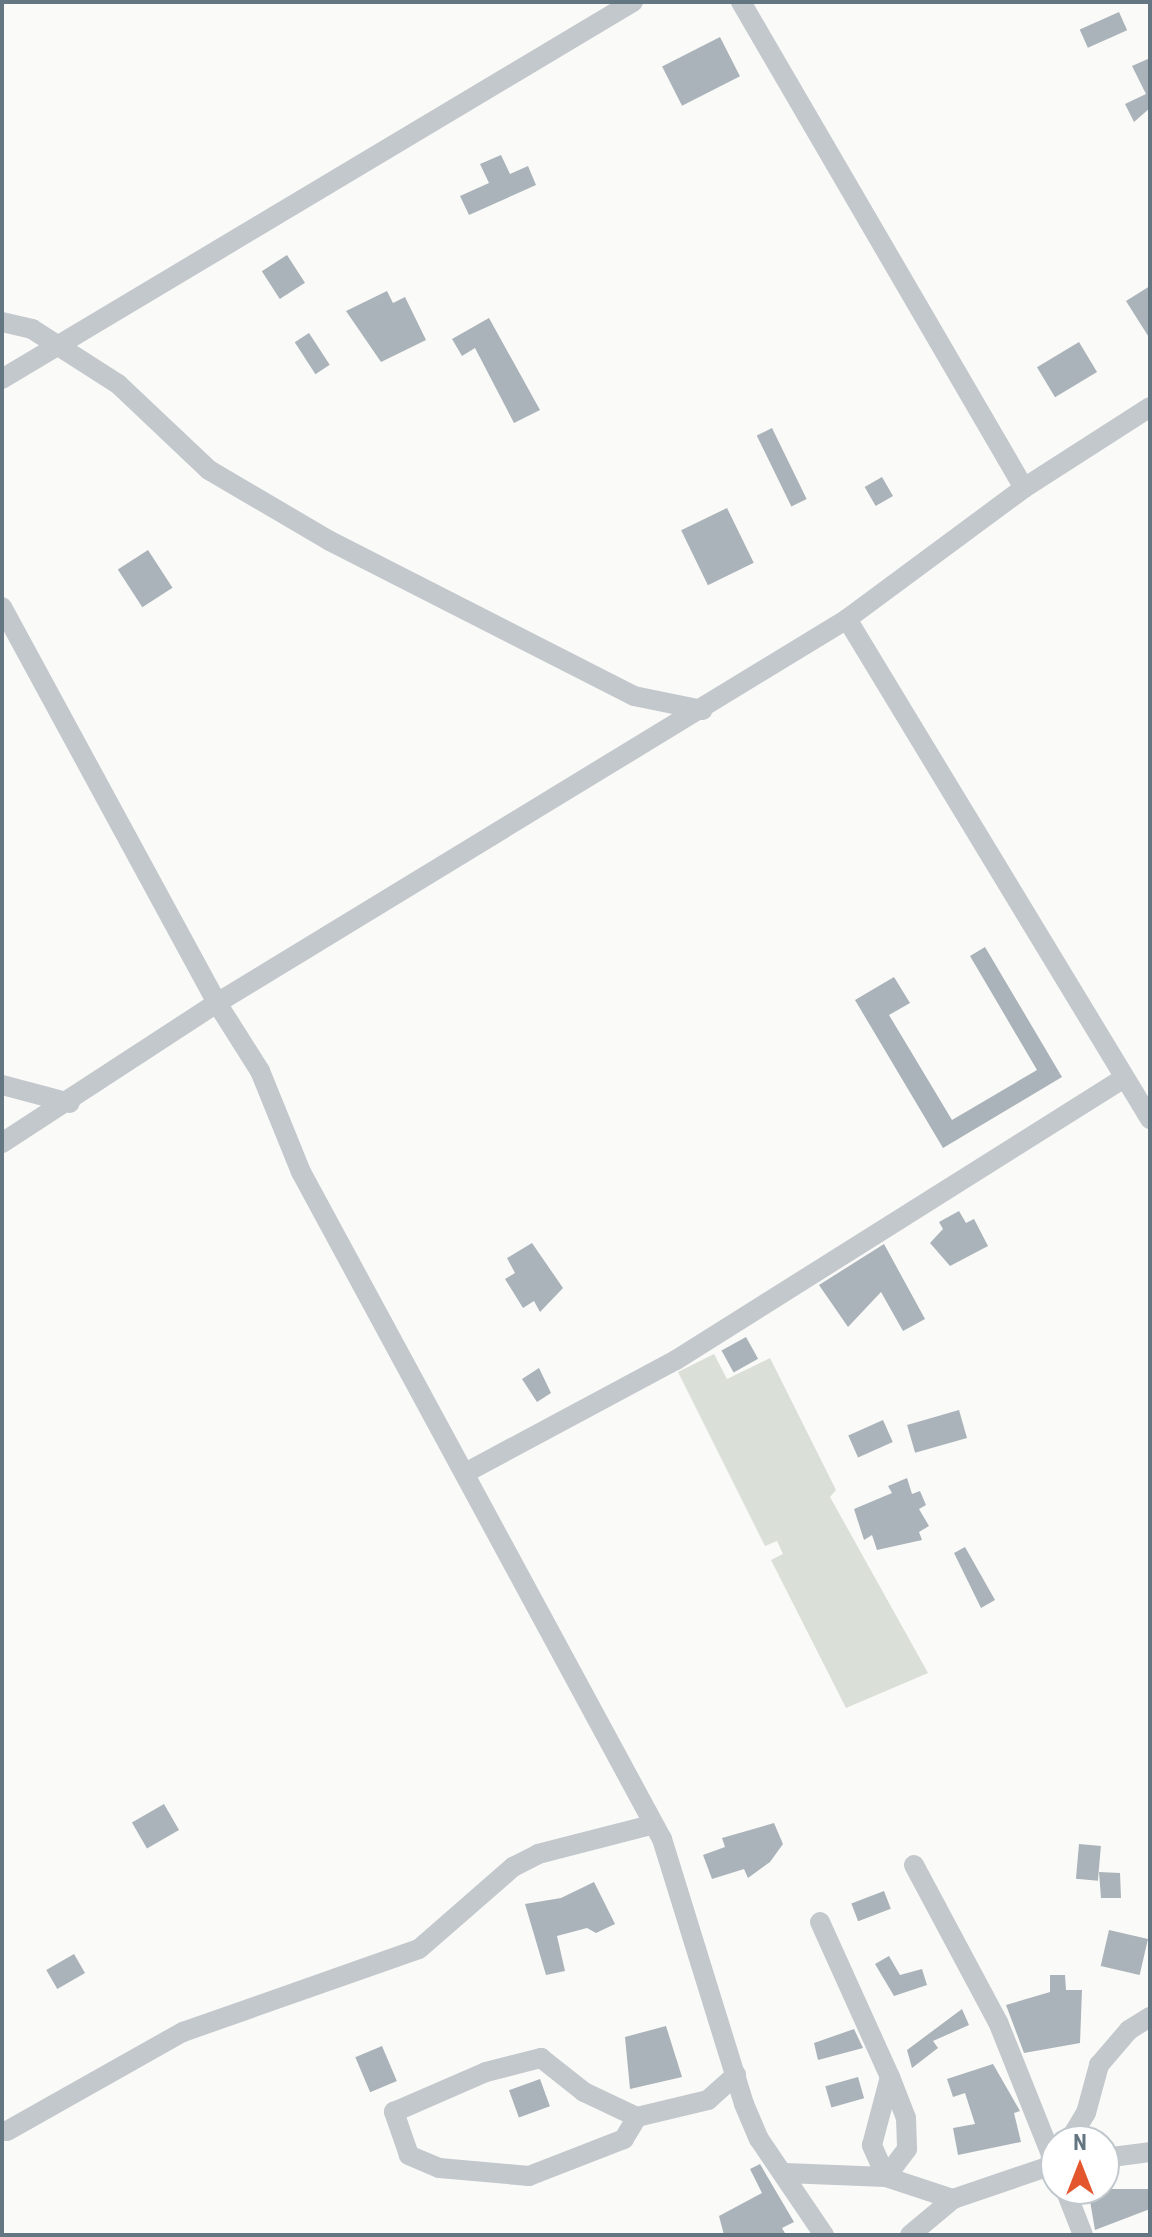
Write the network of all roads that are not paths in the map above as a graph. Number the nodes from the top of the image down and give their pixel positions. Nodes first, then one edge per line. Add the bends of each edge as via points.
1 (633, 2) edge
2 (741, 2) edge
3 (2, 322) edge
4 (57, 345) junction
5 (2, 379) edge
6 (1150, 407) edge
7 (1024, 488) junction
8 (2, 607) edge
9 (847, 619) junction
10 (703, 710) junction
11 (217, 1003) junction
12 (1124, 1078) junction
13 (2, 1085) edge
14 (70, 1103) junction
15 (1150, 1119) edge
16 (2, 1143) edge
17 (467, 1472) junction
18 (651, 1825) junction
19 (914, 1865) dead end
20 (820, 1922) dead end
21 (1150, 2017) edge
22 (736, 2075) junction
23 (890, 2077) junction
24 (637, 2117) junction
25 (1040, 2125) edge
26 (1079, 2125) edge
27 (7, 2131) dead end
28 (1150, 2152) edge
29 (1120, 2156) edge
30 (1040, 2169) edge
31 (785, 2173) junction
32 (886, 2177) junction
33 (953, 2199) junction
34 (1071, 2205) edge
35 (909, 2234) edge
36 (824, 2235) edge
37 (1083, 2235) edge

1 - 4 street
2 - 7 street
3 - 4 street via 32,329
4 - 5 street
4 - 10 street via 118,384 209,470 330,541 634,696
6 - 7 street
7 - 9 street
8 - 11 street
9 - 10 street
9 - 12 street
10 - 11 street
11 - 14 street
11 - 17 street via 260,1071 301,1172
12 - 15 street
12 - 17 street via 676,1360
13 - 14 street
14 - 16 street
17 - 18 street
18 - 22 street via 662,1839
18 - 27 street via 538,1854 513,1867 419,1949 183,2032
19 - 25 street via 998,2022
20 - 23 street
21 - 26 street via 1129,2030 1099,2065
22 - 24 street via 708,2100
22 - 31 street via 759,2139
23 - 32 street via 872,2145
23 - 32 street via 906,2118 907,2149
24 - 24 street via 584,2092 541,2058 486,2072 394,2112 409,2155 439,2168 529,2176 624,2139
28 - 29 street
30 - 33 street
31 - 32 street
31 - 36 street
32 - 33 street
33 - 35 street
34 - 37 street

